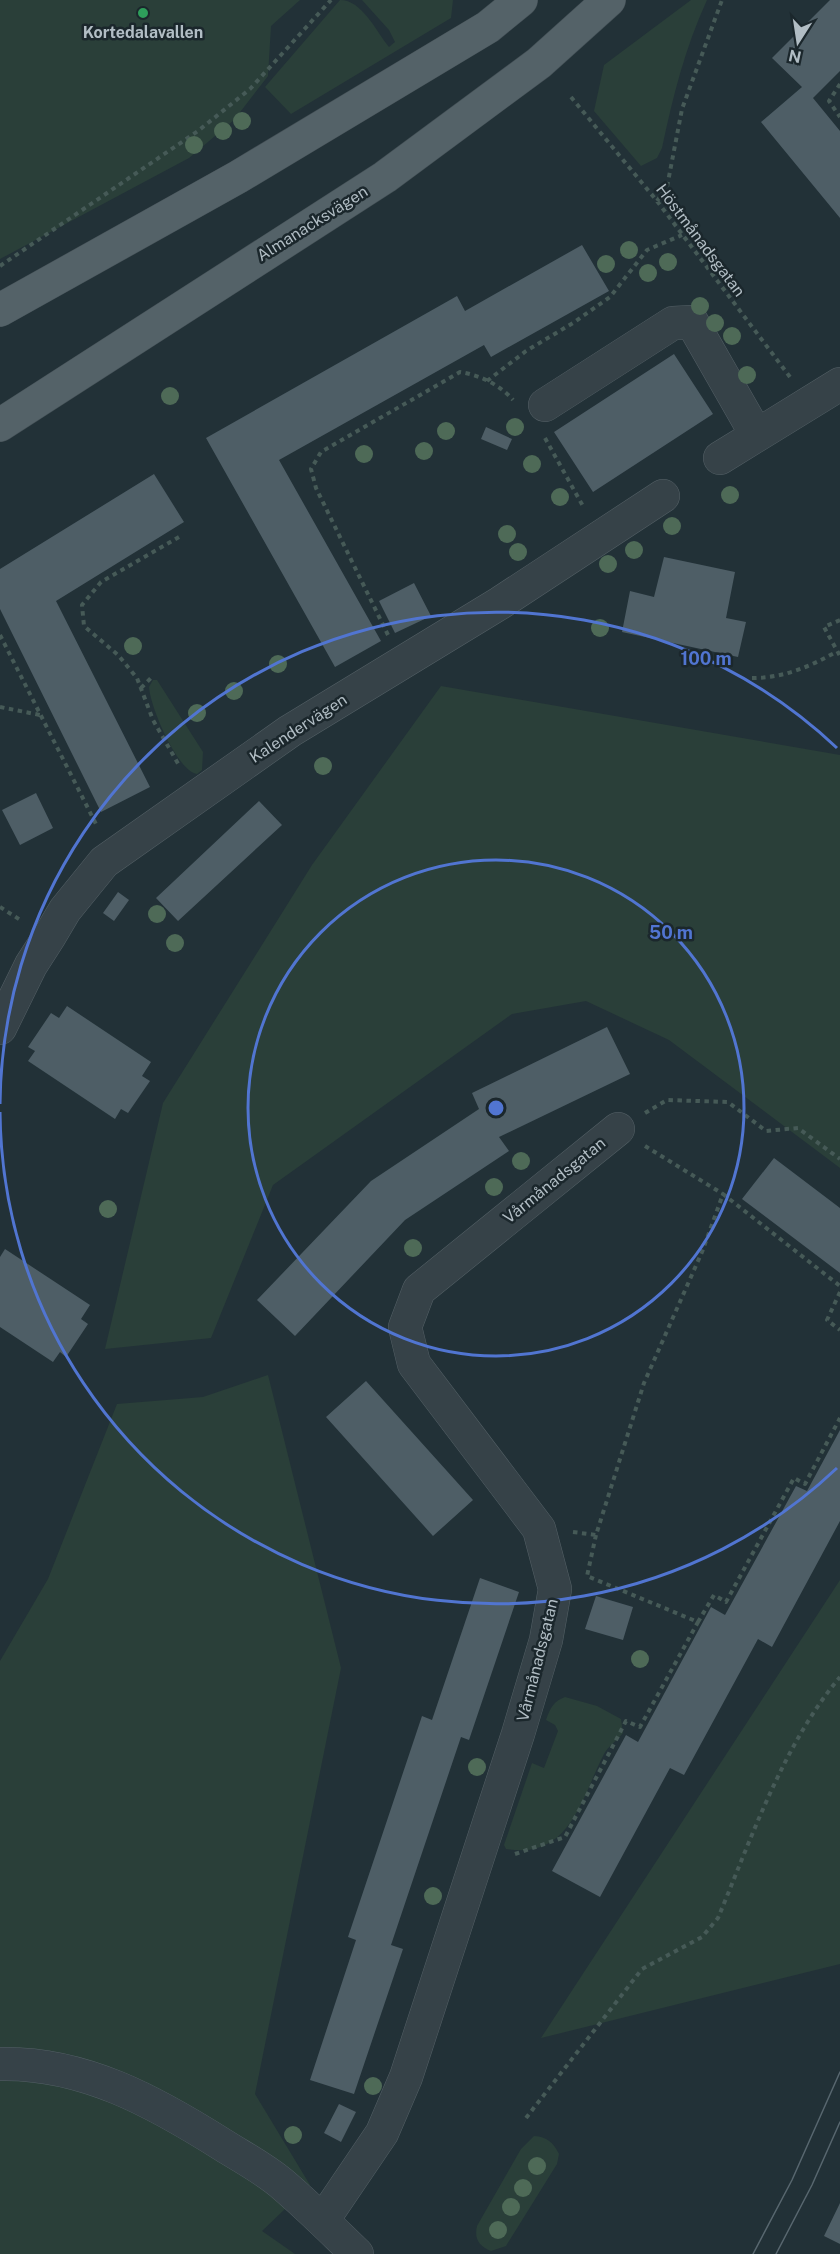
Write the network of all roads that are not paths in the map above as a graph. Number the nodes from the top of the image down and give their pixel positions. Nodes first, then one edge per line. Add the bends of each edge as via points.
1 (520, 0) edge
2 (609, 0) edge
3 (0, 310) edge
4 (840, 384) edge
5 (535, 415) road end
6 (0, 425) edge
7 (756, 434) junction
8 (720, 458) dead end
9 (663, 496) dead end
10 (0, 1028) edge
11 (618, 1129) road end
12 (0, 2064) edge
13 (323, 2220) junction
14 (357, 2254) edge

1 - 3 main road via 488,27 238,177
2 - 6 main road, Almanacksvägen via 539,63 385,177
4 - 7 street
5 - 7 street via 673,323 685,321 692,322
7 - 8 street
9 - 10 street, Kalendervägen via 500,603 290,731 104,862 65,910 31,965
11 - 13 street, Vårmånadsgatan via 419,1290 405,1326 414,1364 539,1529 555,1588 546,1640 406,2078 382,2133
12 - 13 street via 50,2067 134,2094 175,2115 278,2181
13 - 14 street

